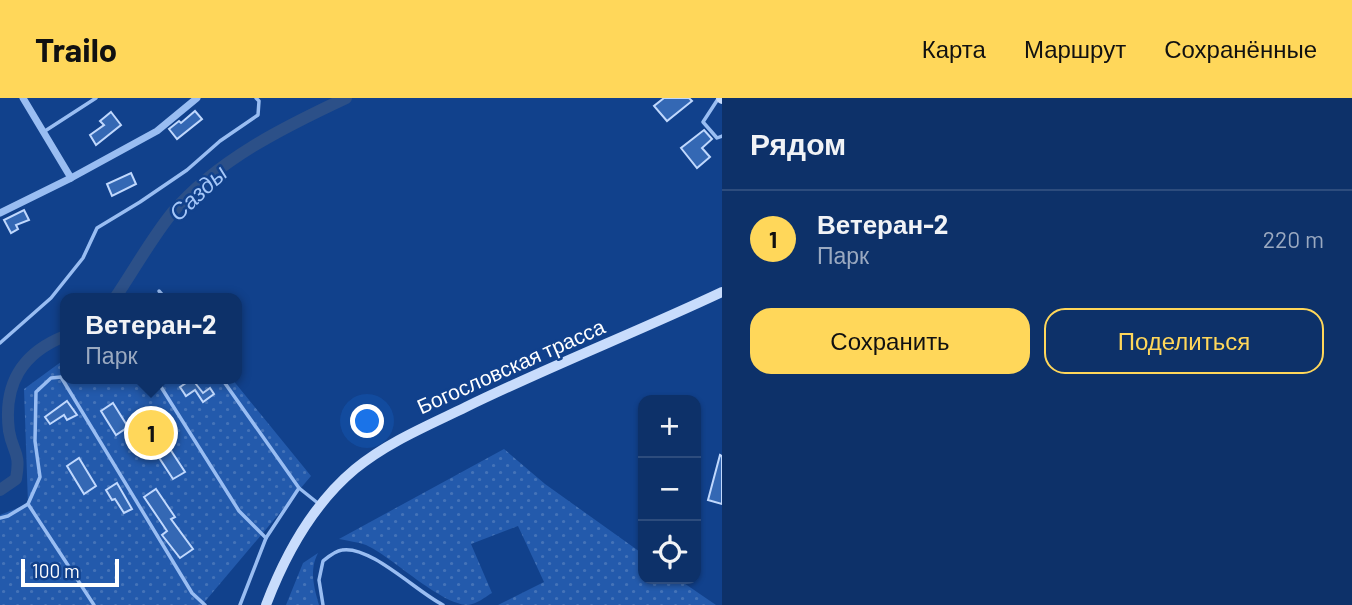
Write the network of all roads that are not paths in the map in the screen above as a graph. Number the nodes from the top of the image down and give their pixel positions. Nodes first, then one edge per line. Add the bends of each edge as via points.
1 (23, 98) edge
2 (96, 98) edge
3 (197, 98) edge
4 (256, 98) edge
5 (720, 98) edge
6 (45, 131) junction
7 (722, 136) edge
8 (71, 178) junction
9 (0, 213) edge
10 (722, 292) edge
11 (1, 343) edge
12 (60, 377) edge
13 (65, 384) edge
14 (159, 384) edge
15 (226, 384) edge
16 (299, 488) junction
17 (28, 504) junction
18 (320, 505) junction
19 (0, 518) edge
20 (266, 538) junction
21 (94, 605) edge
22 (205, 605) edge
23 (240, 605) edge
24 (266, 605) edge
25 (323, 605) edge
26 (443, 605) edge

1 - 6 street
2 - 6 lane
3 - 8 street via 158,131
4 - 11 lane via 258,115 178,176 97,228 83,258 51,298
5 - 7 lane via 703,122 717,138
6 - 8 street
8 - 9 street
10 - 18 main road, Богословская трасса via 387,445
12 - 17 lane via 51,378 36,392 40,477
13 - 22 lane via 192,593
14 - 20 lane via 239,511
15 - 16 lane
16 - 18 lane
16 - 20 lane
17 - 19 lane
17 - 21 lane
18 - 24 main road, Богословская трасса via 287,554
20 - 23 lane
25 - 26 lane via 318,580 323,561 342,550 352,550 374,558

